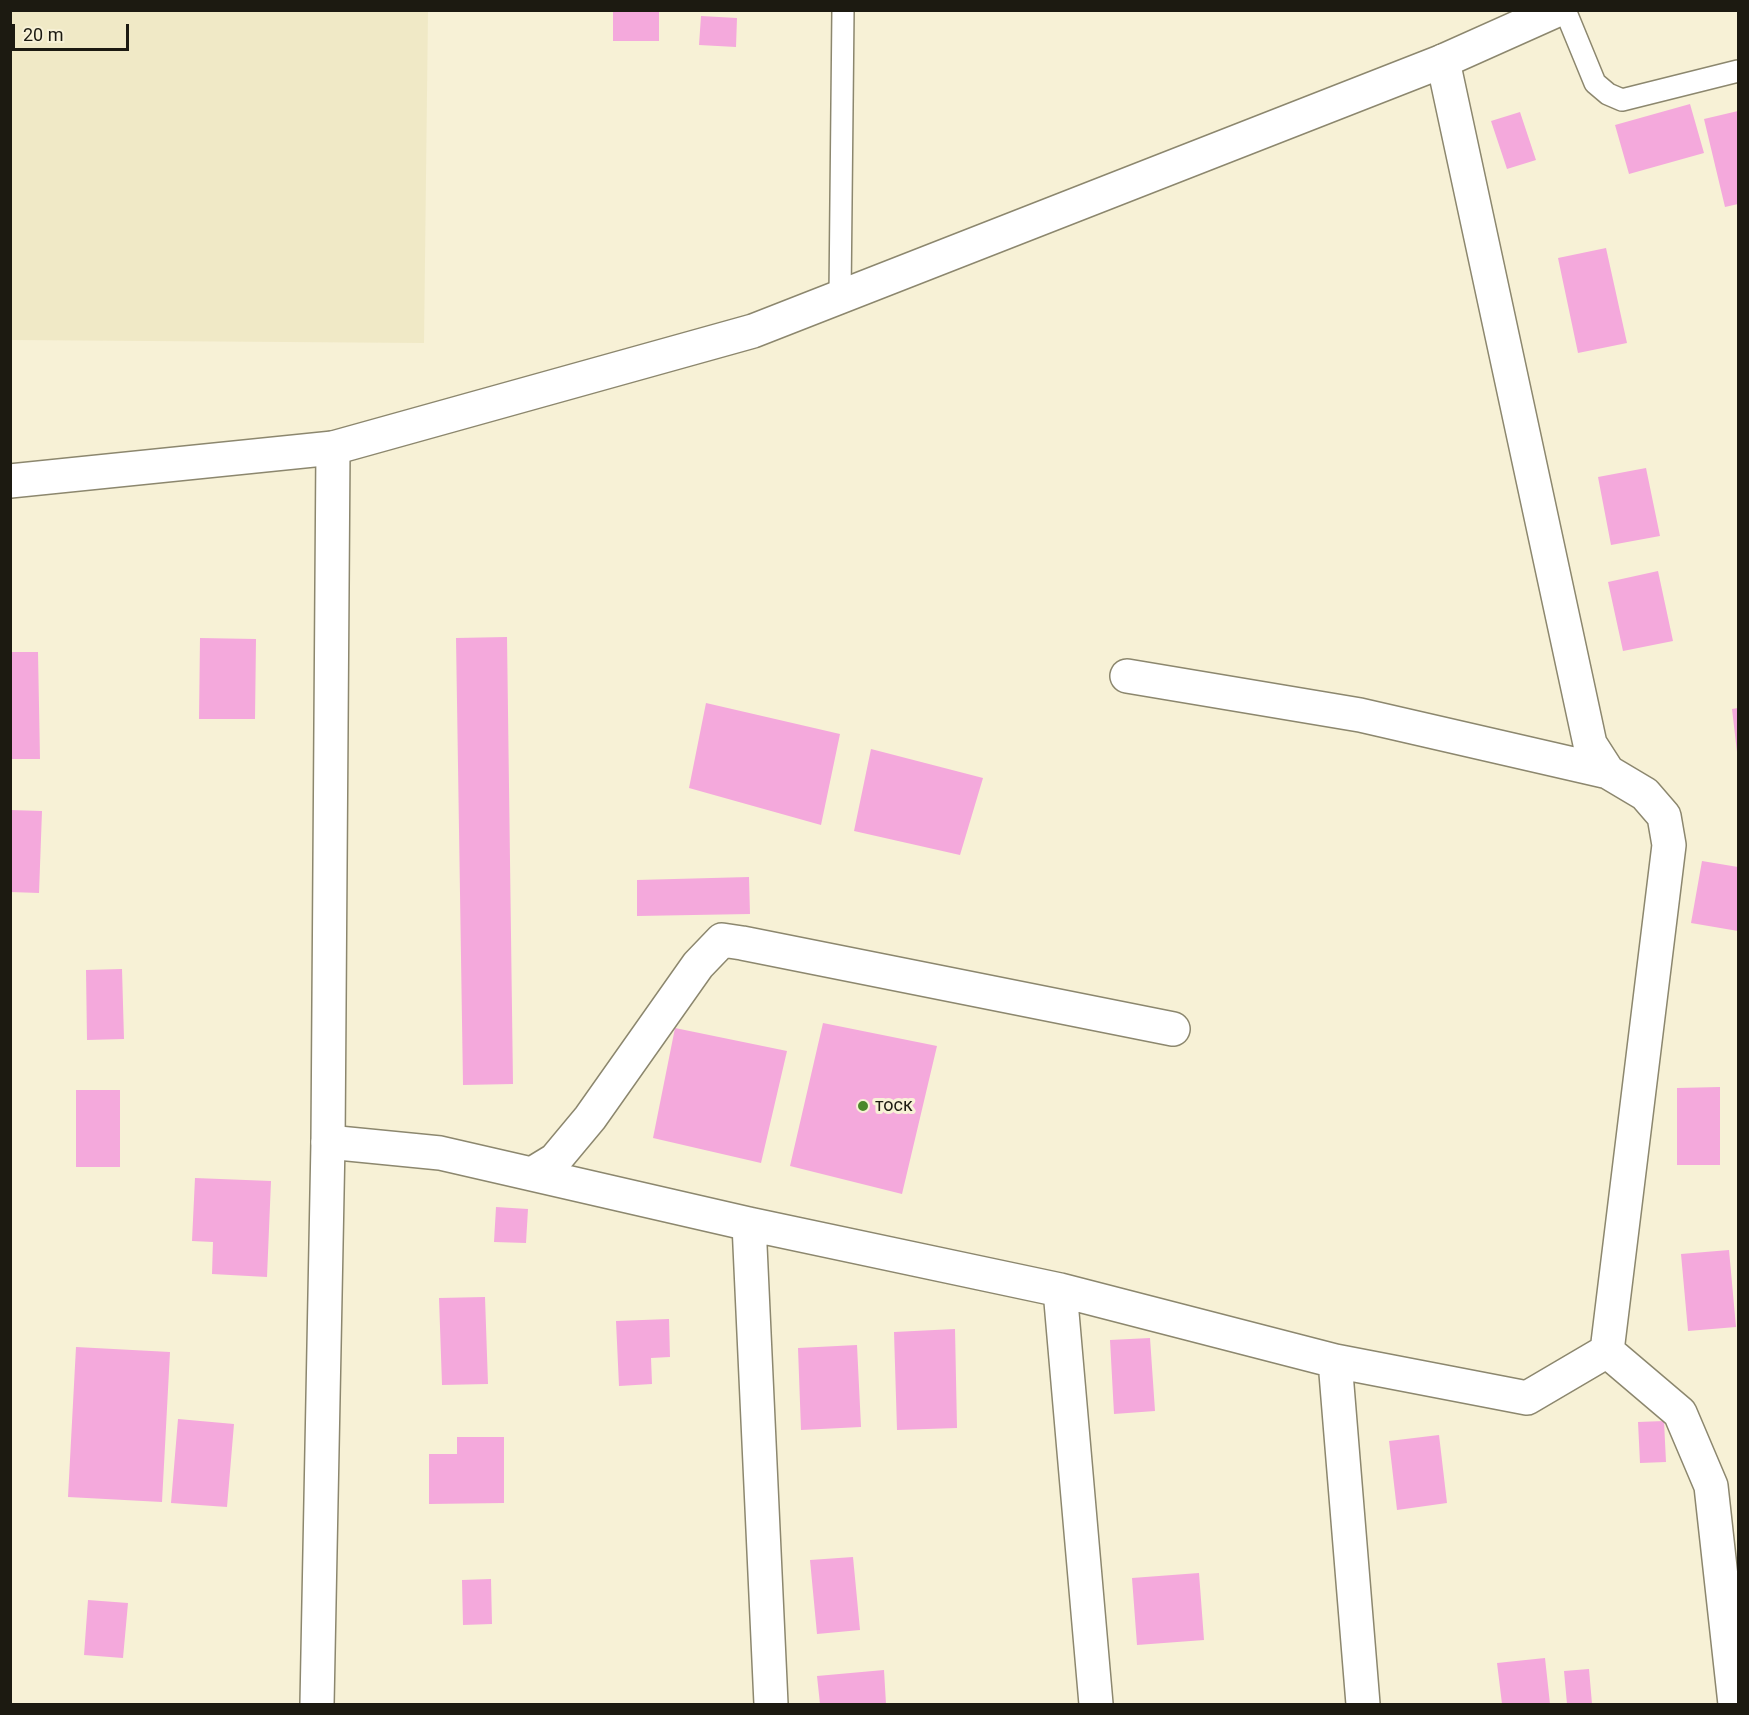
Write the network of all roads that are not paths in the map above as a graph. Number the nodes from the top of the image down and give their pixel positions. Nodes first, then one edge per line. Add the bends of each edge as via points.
1 (843, 10) edge
2 (1557, 10) edge
3 (1564, 10) edge
4 (1443, 61) junction
5 (1738, 71) edge
6 (840, 297) junction
7 (333, 448) junction
8 (10, 481) edge
9 (1128, 676) dead end
10 (1608, 772) junction
11 (1173, 1029) dead end
12 (328, 1142) junction
13 (532, 1174) junction
14 (749, 1224) junction
15 (1060, 1290) junction
16 (1607, 1351) junction
17 (1335, 1361) junction
18 (317, 1704) edge
19 (771, 1704) edge
20 (1096, 1704) edge
21 (1363, 1704) edge
22 (1735, 1704) edge

1 - 6 lane
2 - 4 street
3 - 5 lane via 1595,83 1622,100
4 - 6 street
4 - 10 street via 1590,744
6 - 7 street via 753,331
7 - 8 street
7 - 12 street
9 - 10 street via 1360,715
10 - 16 street via 1645,794 1664,816 1669,845
11 - 13 street via 722,940 698,965 590,1118 555,1160
12 - 13 street via 441,1153
12 - 18 street
13 - 14 street
14 - 15 street
14 - 19 street
15 - 17 street
15 - 20 street
16 - 17 street via 1527,1398
16 - 22 street via 1680,1413 1711,1486
17 - 21 street

